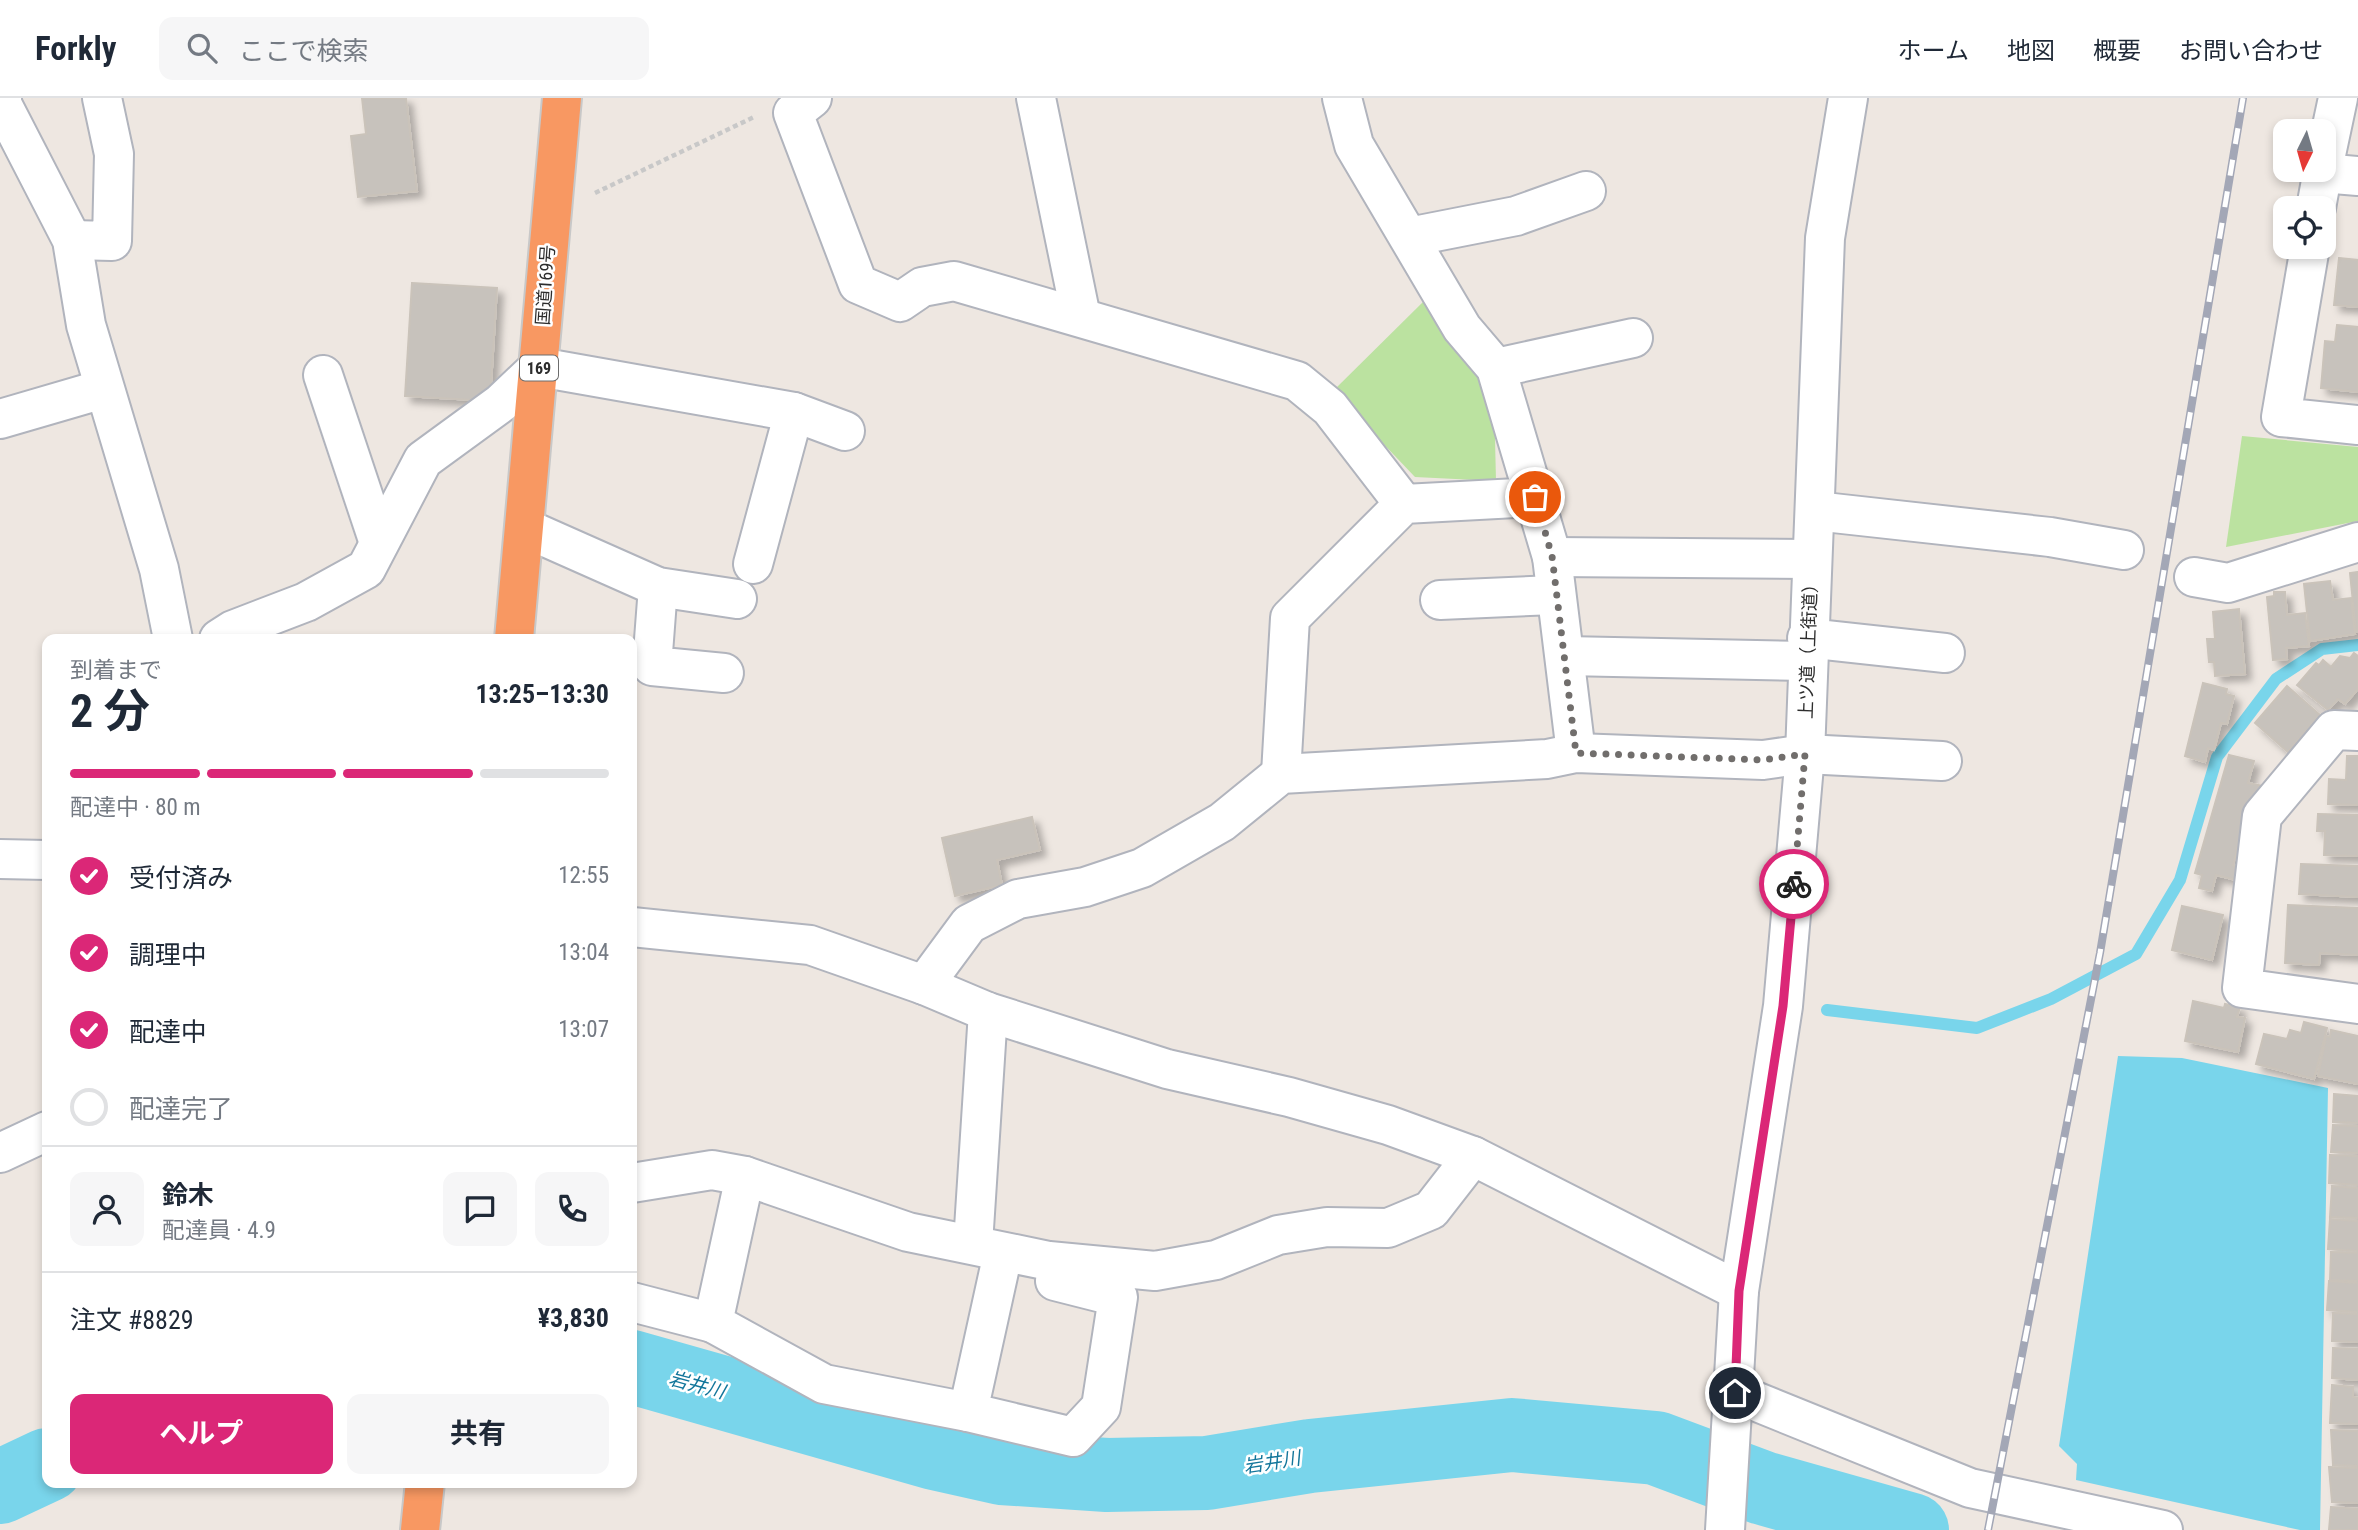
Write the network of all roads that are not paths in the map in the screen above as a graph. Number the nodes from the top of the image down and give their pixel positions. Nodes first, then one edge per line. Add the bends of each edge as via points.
1 (2, 98) edge
2 (102, 98) edge
3 (562, 98) edge
4 (1036, 98) edge
5 (1342, 98) edge
6 (1848, 98) edge
7 (2338, 98) edge
8 (803, 105) edge
9 (2336, 119) edge
10 (1586, 191) dead end
11 (1409, 237) junction
12 (72, 240) junction
13 (2308, 259) edge
14 (1080, 317) junction
15 (1633, 338) dead end
16 (539, 367) junction
17 (1496, 368) junction
18 (323, 375) dead end
19 (103, 389) junction
20 (793, 412) junction
21 (0, 419) edge
22 (2358, 425) edge
23 (845, 431) dead end
24 (1535, 497) junction
25 (1404, 504) junction
26 (1815, 511) junction
27 (525, 528) junction
28 (2358, 542) edge
29 (379, 543) junction
30 (2124, 550) dead end
31 (1552, 556) junction
32 (1811, 559) junction
33 (753, 564) dead end
34 (2194, 577) dead end
35 (658, 587) junction
36 (1554, 595) junction
37 (737, 599) dead end
38 (1440, 600) dead end
39 (172, 634) edge
40 (227, 634) edge
41 (514, 634) edge
42 (1807, 649) junction
43 (1945, 653) dead end
44 (1566, 656) junction
45 (724, 673) dead end
46 (2358, 732) edge
47 (1576, 753) junction
48 (1805, 754) junction
49 (1942, 761) dead end
50 (1281, 774) junction
51 (42, 860) edge
52 (3, 864) edge
53 (637, 928) edge
54 (924, 985) junction
55 (2358, 1004) edge
56 (988, 1012) junction
57 (42, 1133) edge
58 (0, 1153) edge
59 (1473, 1156) junction
60 (745, 1176) junction
61 (637, 1182) edge
62 (988, 1248) junction
63 (1049, 1261) junction
64 (1739, 1291) junction
65 (637, 1303) edge
66 (713, 1323) junction
67 (1735, 1393) junction
68 (968, 1412) junction
69 (424, 1488) edge
70 (420, 1530) edge
71 (1725, 1530) edge
72 (2163, 1530) edge

1 - 12 street
2 - 12 street via 114,154 112,241
3 - 16 highway, 国道169号 / 169
4 - 14 street
5 - 11 street via 1354,145
6 - 26 street, 上ツ道（上街道） via 1825,238
7 - 9 street
8 - 14 street via 858,284 900,302 922,287 954,281
10 - 11 street via 1516,216
11 - 17 street via 1462,328
12 - 19 street via 86,325
13 - 22 street via 2281,416
14 - 25 street via 1297,382 1330,408
15 - 17 street
16 - 20 street
16 - 27 highway, 国道169号 / 169
16 - 29 street via 501,403 423,460
17 - 24 street
18 - 29 street
19 - 21 street
19 - 39 street via 159,569
20 - 23 street
20 - 33 street
24 - 25 street
24 - 31 street
25 - 50 street via 1290,618
26 - 30 street via 2050,537
26 - 32 street, 上ツ道（上街道）
27 - 35 street
27 - 41 highway, 国道169号 / 169
28 - 34 street via 2228,583
29 - 40 street via 366,569 306,602
31 - 32 street
31 - 36 street
32 - 42 street, 上ツ道（上街道）
35 - 37 street
35 - 45 street via 652,666
36 - 38 street
36 - 44 street
42 - 43 street
42 - 44 street
42 - 48 street, 上ツ道（上街道）
44 - 47 street
46 - 55 street via 2334,730 2262,816 2242,988
47 - 48 street via 1763,760
47 - 50 street via 1547,759
48 - 49 street
48 - 64 street, 上ツ道（上街道） via 1783,1006
50 - 54 street via 1222,822 1142,868 1085,887 1018,899 969,924
51 - 52 street
53 - 54 street via 810,945
54 - 56 street
56 - 59 street via 1167,1069 1388,1125
56 - 62 street
57 - 58 street
59 - 63 street via 1431,1210 1388,1228 1327,1227 1278,1235 1216,1259 1155,1271
59 - 64 street
60 - 61 street via 712,1170
60 - 62 street via 908,1232
60 - 66 street
62 - 63 street
62 - 68 street
63 - 68 street via 1051,1280 1118,1297 1101,1407 1073,1437
64 - 67 street, 上ツ道（上街道）
65 - 66 street
66 - 68 street via 824,1384
67 - 71 street, 上ツ道（上街道）
67 - 72 street via 1970,1488
69 - 70 highway

